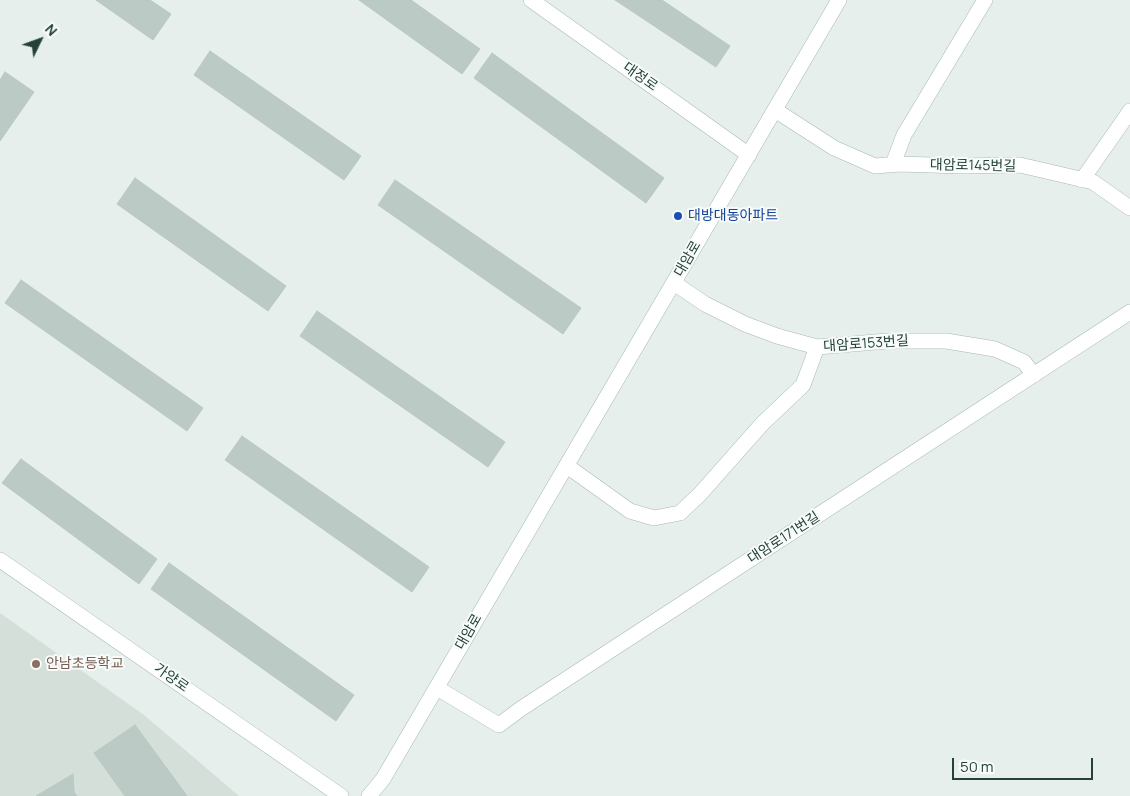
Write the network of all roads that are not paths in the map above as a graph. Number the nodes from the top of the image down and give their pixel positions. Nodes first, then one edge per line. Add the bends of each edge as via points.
1 (531, 0) edge
2 (839, 0) edge
3 (985, 0) edge
4 (775, 110) junction
5 (1130, 111) edge
6 (749, 155) junction
7 (893, 164) junction
8 (1082, 180) junction
9 (1130, 208) edge
10 (674, 283) junction
11 (1130, 312) edge
12 (817, 347) junction
13 (1034, 375) junction
14 (567, 466) junction
15 (0, 560) edge
16 (437, 688) junction
17 (341, 796) edge
18 (369, 796) edge

1 - 6 street, 대정로
2 - 4 street, 대암로
3 - 7 street via 904,135
4 - 6 street, 대암로
4 - 7 street, 대암로145번길 via 834,148 875,166
5 - 8 street
6 - 10 street, 대암로
7 - 8 street, 대암로145번길 via 1020,166
8 - 9 street, 대암로145번길 via 1093,182
10 - 12 street, 대암로153번길 via 705,304 745,324
10 - 14 street, 대암로
11 - 13 street, 대암로171번길
12 - 13 street, 대암로153번길 via 887,341 946,341 995,349 1024,362
12 - 14 street via 803,385 762,424 680,513 654,518 630,511
13 - 16 street, 대암로171번길 via 499,725
14 - 16 street, 대암로
15 - 17 street, 가양로
16 - 18 street, 대암로

